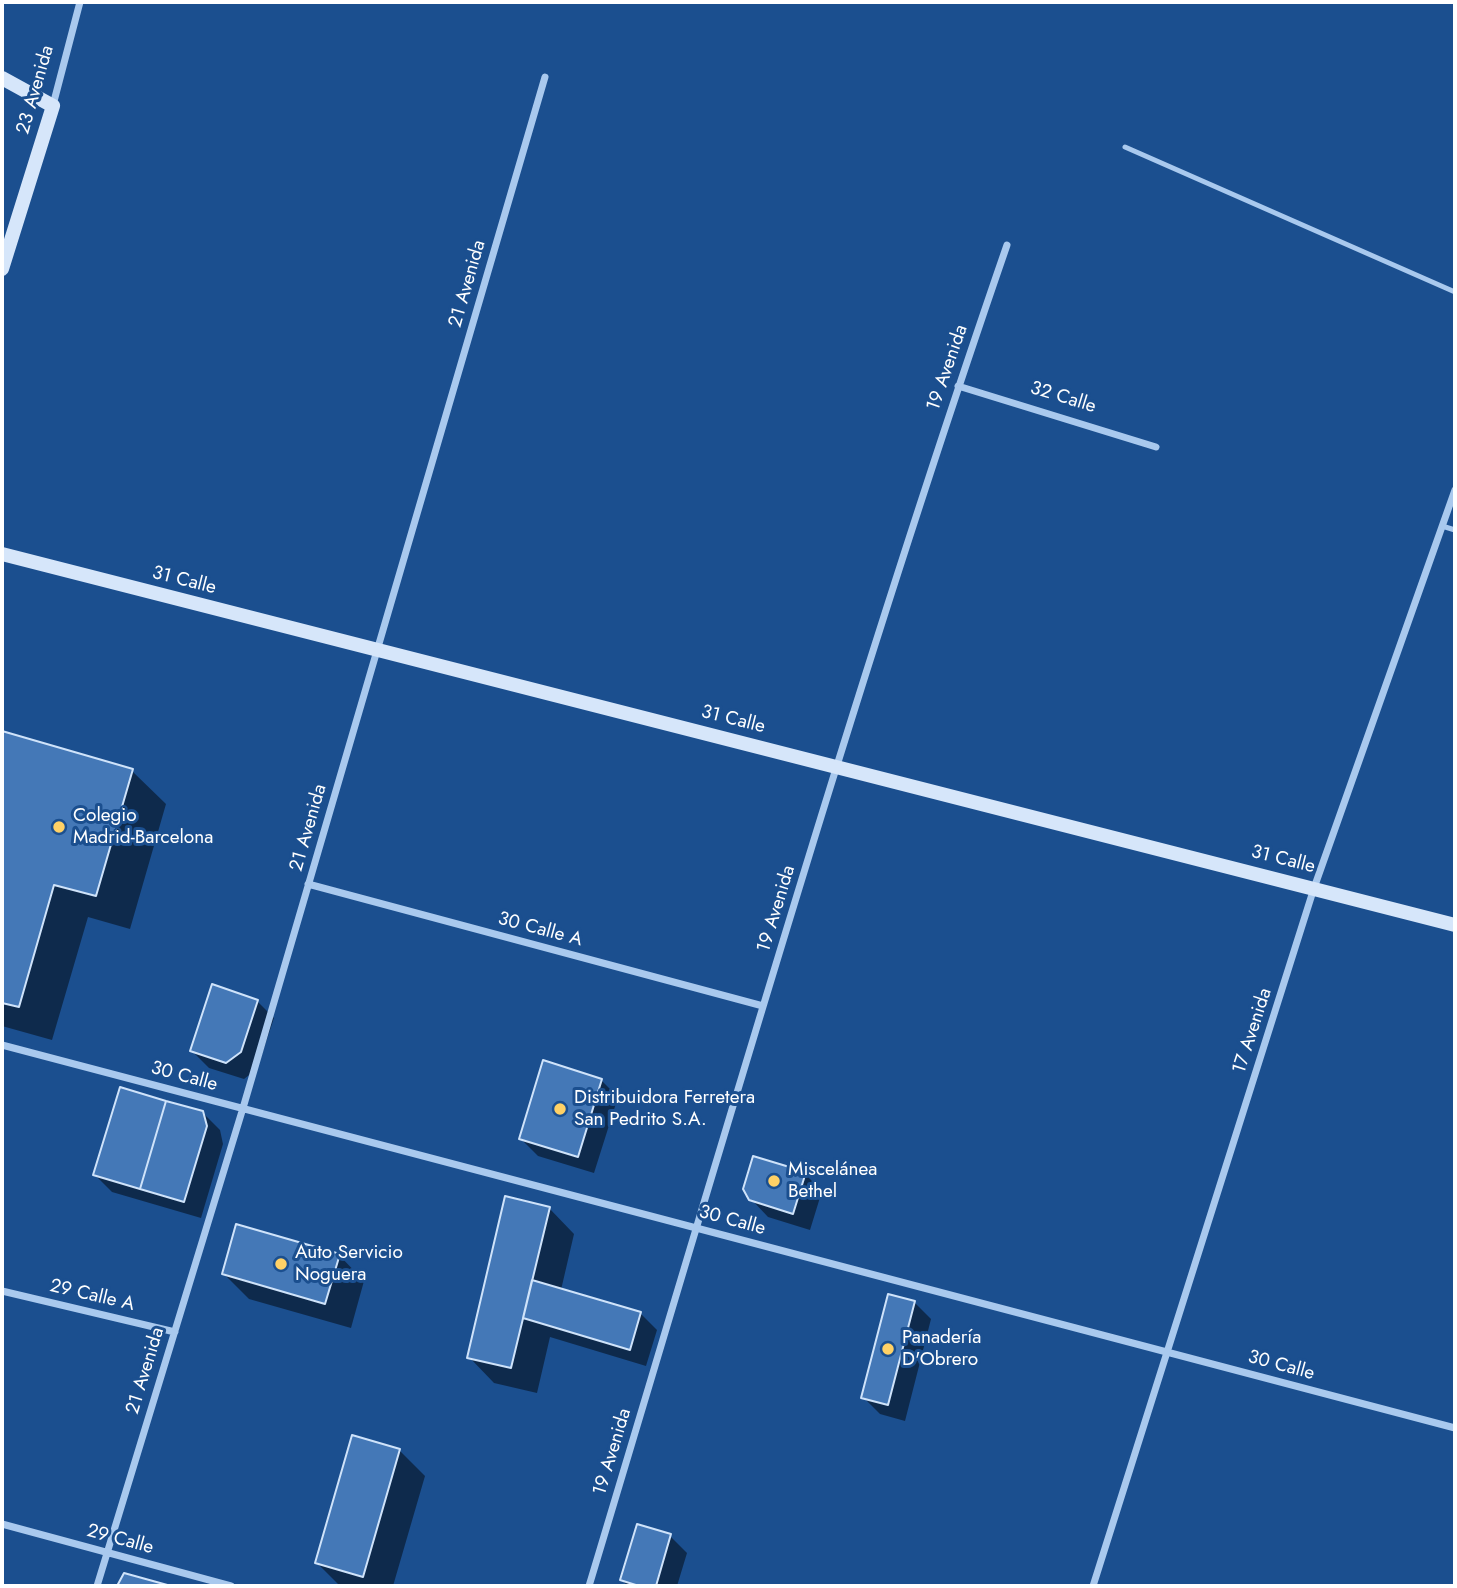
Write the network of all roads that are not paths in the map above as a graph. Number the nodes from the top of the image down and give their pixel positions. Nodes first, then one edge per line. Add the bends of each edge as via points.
1 (80, 2) edge
2 (545, 77) dead end
3 (2, 78) edge
4 (53, 106) junction
5 (1125, 147) dead end
6 (1007, 245) dead end
7 (2, 269) edge
8 (1455, 292) edge
9 (958, 386) junction
10 (1156, 447) dead end
11 (1455, 490) edge
12 (1443, 526) junction
13 (1455, 530) edge
14 (2, 554) edge
15 (377, 650) junction
16 (836, 766) junction
17 (308, 884) junction
18 (1314, 888) junction
19 (1455, 925) edge
20 (763, 1006) junction
21 (2, 1045) edge
22 (243, 1108) junction
23 (697, 1228) junction
24 (2, 1291) edge
25 (174, 1332) junction
26 (1167, 1353) junction
27 (1455, 1428) edge
28 (2, 1524) edge
29 (107, 1553) junction
30 (97, 1586) edge
31 (231, 1586) edge
32 (589, 1586) edge
33 (1093, 1586) edge

1 - 4 street, 23 Avenida
2 - 15 street, 21 Avenida
3 - 4 street
4 - 7 street, 23 Avenida
5 - 8 lane
6 - 9 street, 19 Avenida
9 - 10 street, 32 Calle
9 - 16 street, 19 Avenida
11 - 12 street, 17 Avenida
12 - 13 lane
12 - 18 street, 17 Avenida
14 - 15 street, 31 Calle
15 - 16 street, 31 Calle
15 - 17 street, 21 Avenida
16 - 18 street, 31 Calle
16 - 20 street, 19 Avenida
17 - 20 street, 30 Calle A
17 - 22 street, 21 Avenida
18 - 19 street, 31 Calle
18 - 26 street, 17 Avenida
20 - 23 street, 19 Avenida
21 - 22 street, 30 Calle
22 - 23 street, 30 Calle
22 - 25 street, 21 Avenida
23 - 26 street, 30 Calle
23 - 32 street, 19 Avenida
24 - 25 street, 29 Calle A
25 - 29 street, 21 Avenida
26 - 27 street, 30 Calle
26 - 33 street, 17 Avenida
28 - 29 street, 29 Calle
29 - 30 street, 21 Avenida
29 - 31 street, 29 Calle

